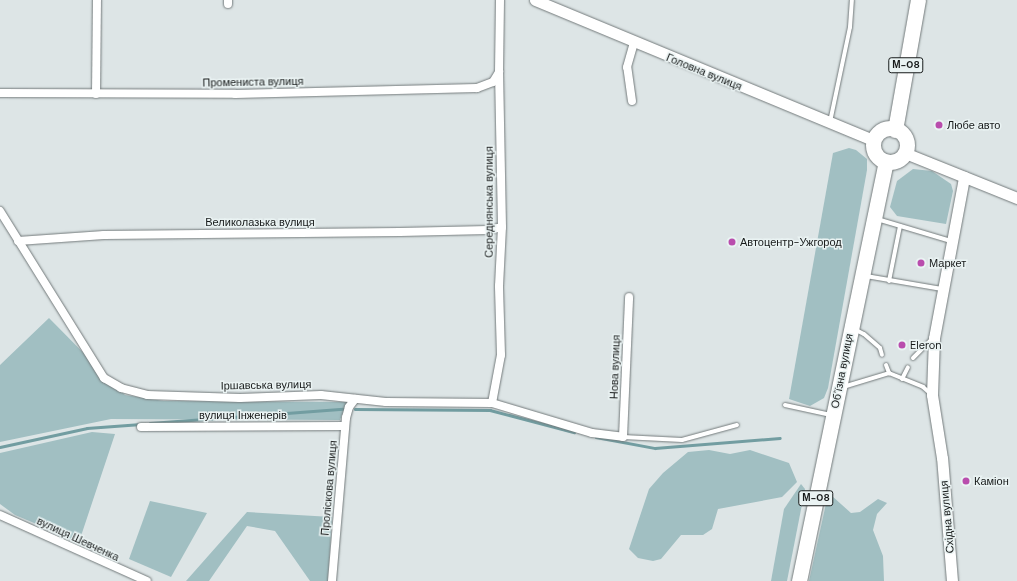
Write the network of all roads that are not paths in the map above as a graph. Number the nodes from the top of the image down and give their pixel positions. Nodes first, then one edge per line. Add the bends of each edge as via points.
1 (97, 0) edge
2 (500, 0) edge
3 (536, 0) edge
4 (852, 0) edge
5 (918, 0) edge
6 (634, 43) junction
7 (498, 72) junction
8 (0, 93) edge
9 (96, 94) junction
10 (632, 102) dead end
11 (830, 123) junction
12 (895, 130) junction
13 (873, 140) junction
14 (905, 153) junction
15 (886, 162) junction
16 (964, 177) junction
17 (1017, 198) edge
18 (0, 211) edge
19 (873, 217) junction
20 (900, 226) junction
21 (502, 227) junction
22 (18, 241) junction
23 (951, 241) junction
24 (861, 275) junction
25 (889, 281) junction
26 (942, 290) junction
27 (629, 297) dead end
28 (851, 328) junction
29 (934, 338) junction
30 (882, 355) dead end
31 (913, 358) dead end
32 (886, 365) dead end
33 (908, 367) dead end
34 (889, 373) junction
35 (902, 379) junction
36 (838, 389) junction
37 (932, 395) junction
38 (355, 399) junction
39 (492, 403) junction
40 (785, 405) dead end
41 (833, 416) junction
42 (737, 425) dead end
43 (346, 426) junction
44 (141, 427) dead end
45 (623, 437) junction
46 (0, 515) edge
47 (147, 581) edge
48 (332, 581) edge
49 (799, 581) edge
50 (952, 581) edge

1 - 9 street
2 - 7 street, Середнянська вулиця
3 - 6 street, Головна вулиця
4 - 11 lane via 850,27
5 - 12 highway, М-08
6 - 10 street via 627,67
6 - 11 street, Головна вулиця
7 - 9 street, Промениста вулиця via 493,82 476,88
7 - 21 street, Середнянська вулиця
8 - 9 street, Промениста вулиця
11 - 13 street, Головна вулиця
12 - 13 highway via 885,129
12 - 14 highway via 904,136
13 - 15 highway via 877,156
14 - 15 highway via 897,160
14 - 16 street
15 - 19 highway, Обʼїзна вулиця / М-08
16 - 17 street
16 - 23 street
18 - 22 street, Іршавська вулиця
19 - 20 lane
19 - 24 highway, Обʼїзна вулиця / М-08
20 - 23 lane
20 - 25 lane
21 - 22 street, Великолазька вулиця via 488,230 400,232 104,234
21 - 39 street, Середнянська вулиця via 499,286 501,355
22 - 38 street, Іршавська вулиця via 104,378 121,388 147,395 240,398 321,395
23 - 26 street
24 - 25 lane
24 - 28 highway, Обʼїзна вулиця / М-08
25 - 26 lane
26 - 29 street
27 - 45 street, Нова вулиця
28 - 30 lane via 864,334 880,348
28 - 36 highway, Обʼїзна вулиця / М-08
29 - 31 lane
29 - 37 street
32 - 34 lane
33 - 35 lane
34 - 35 lane
34 - 36 lane
35 - 37 lane via 923,387
36 - 41 highway, Обʼїзна вулиця / М-08
37 - 50 street, Східна вулиця via 941,453
38 - 39 street, Іршавська вулиця
38 - 43 street, Проліскова вулиця via 349,407
39 - 45 street, Іршавська вулиця via 592,432
40 - 41 lane
41 - 49 highway, Обʼїзна вулиця / М-08
42 - 45 lane via 682,440
43 - 44 street, вулиця Інженерів
43 - 48 street, Проліскова вулиця
46 - 47 street, вулиця Шевченка

